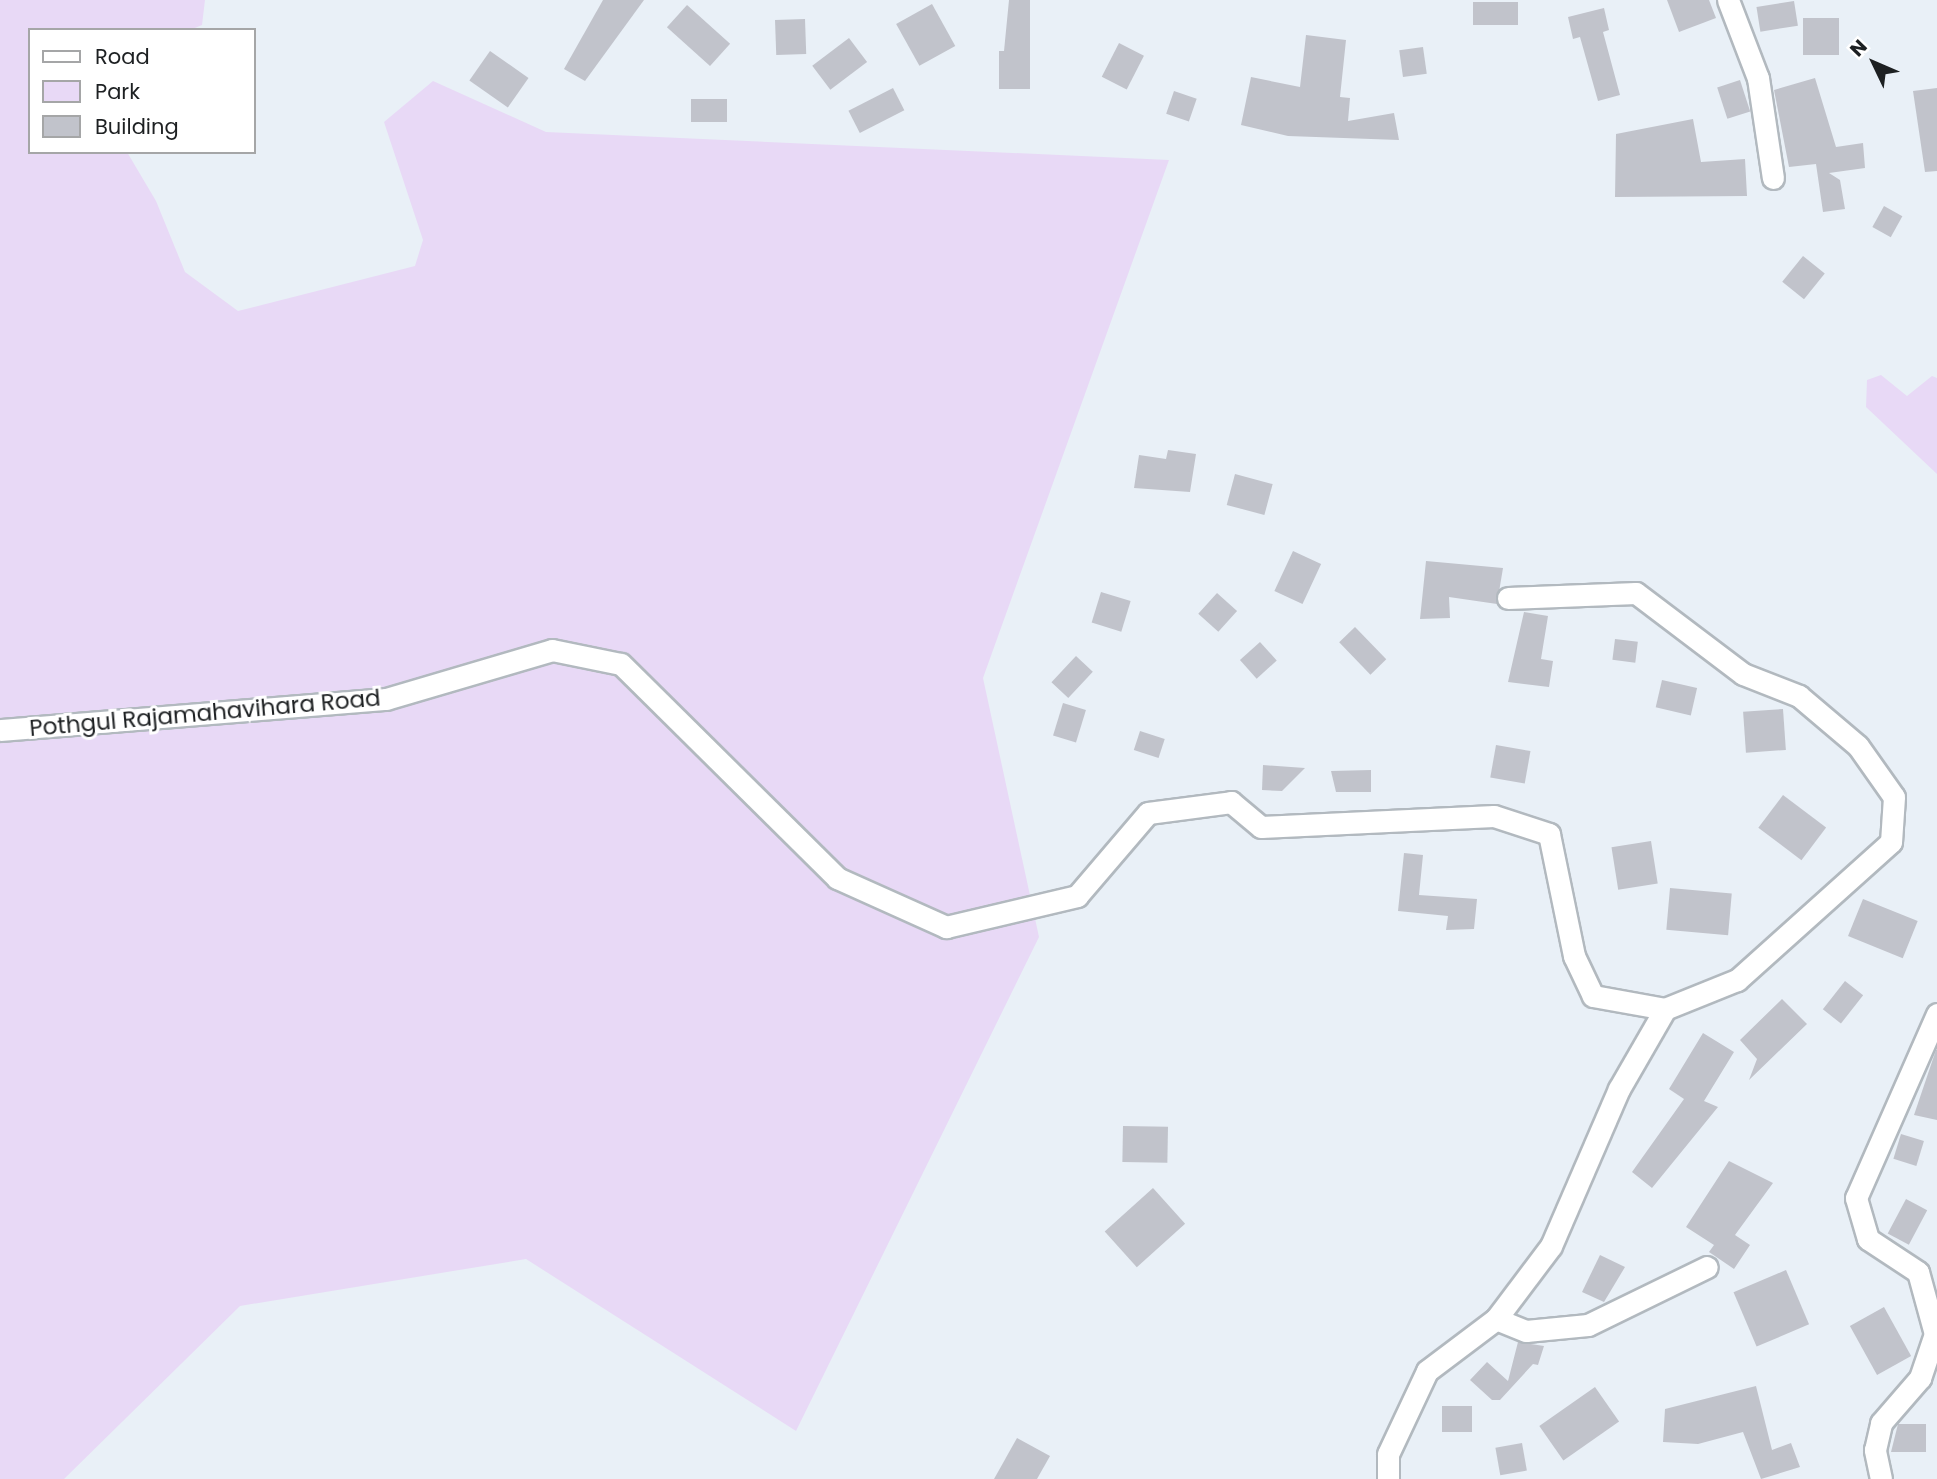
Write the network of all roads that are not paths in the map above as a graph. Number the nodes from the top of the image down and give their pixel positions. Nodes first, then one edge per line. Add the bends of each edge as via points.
1 (1728, 0) edge
2 (1773, 178) dead end
3 (1508, 598) dead end
4 (0, 730) edge
5 (1665, 1009) junction
6 (1937, 1014) edge
7 (1707, 1267) dead end
8 (1496, 1319) junction
9 (1388, 1479) edge
10 (1881, 1479) edge

1 - 2 street via 1758,78
3 - 5 street via 1636,593 1743,674 1799,696 1858,746 1894,797 1891,842 1737,981
4 - 5 street, Pothgul Rajamahavihara Road via 386,699 552,650 621,664 837,878 946,927 1077,895 1148,813 1231,802 1261,827 1494,816 1549,834 1574,956 1593,996
5 - 8 street via 1619,1089 1551,1246
6 - 10 street via 1856,1198 1868,1239 1918,1272 1935,1334 1920,1378 1881,1423 1875,1450
7 - 8 street via 1588,1325 1527,1331
8 - 9 street via 1427,1371 1388,1454

